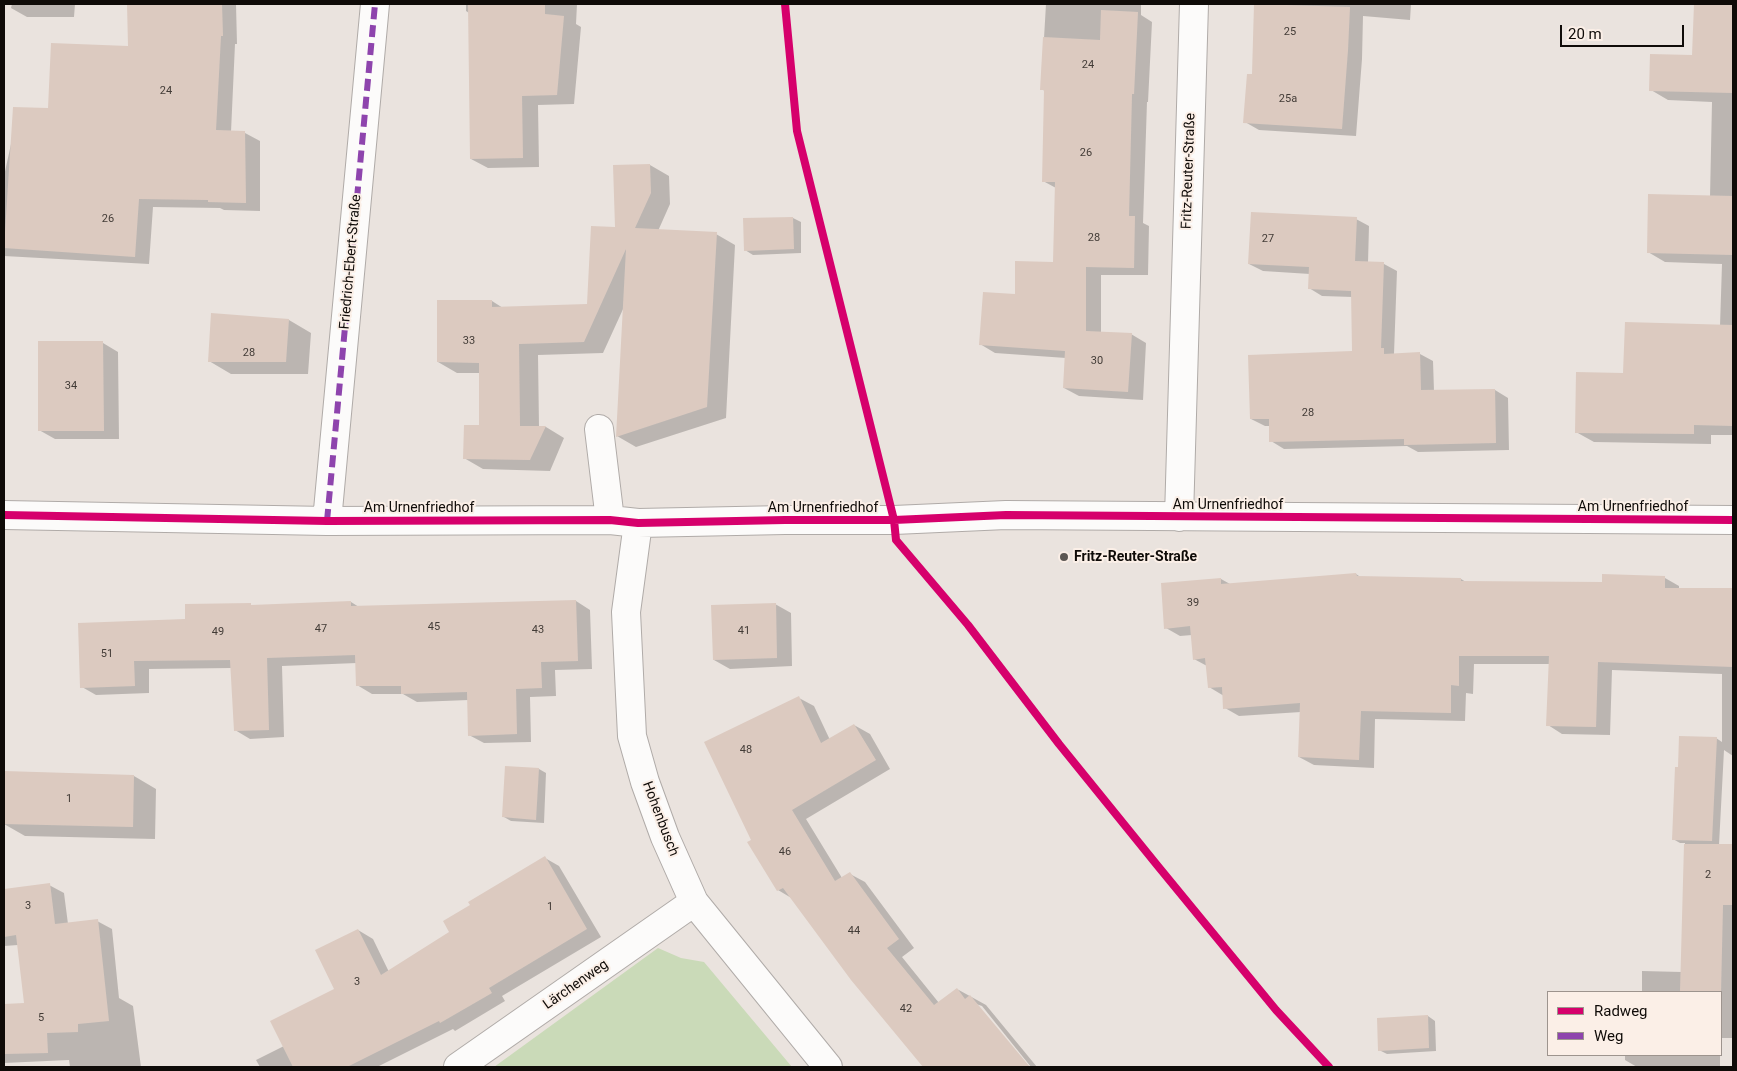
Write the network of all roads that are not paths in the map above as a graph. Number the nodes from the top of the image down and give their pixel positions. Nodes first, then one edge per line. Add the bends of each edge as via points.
1 (375, 4) edge
2 (1194, 4) edge
3 (599, 429) dead end
4 (4, 515) edge
5 (1179, 517) junction
6 (610, 520) junction
7 (1733, 520) edge
8 (327, 521) junction
9 (638, 523) junction
10 (694, 902) junction
11 (458, 1067) edge
12 (828, 1067) edge

1 - 8 street, Friedrich-Ebert-Straße
2 - 5 street, Fritz-Reuter-Straße
3 - 6 street
4 - 8 street, Am Urnenfriedhof
5 - 7 street, Am Urnenfriedhof
5 - 9 street, Am Urnenfriedhof via 1006,516
6 - 8 street, Am Urnenfriedhof
6 - 9 street, Am Urnenfriedhof
9 - 10 street, Hohenbusch via 626,612 632,736 665,837
10 - 11 street, Lärchenweg
10 - 12 street, Hohenbusch

